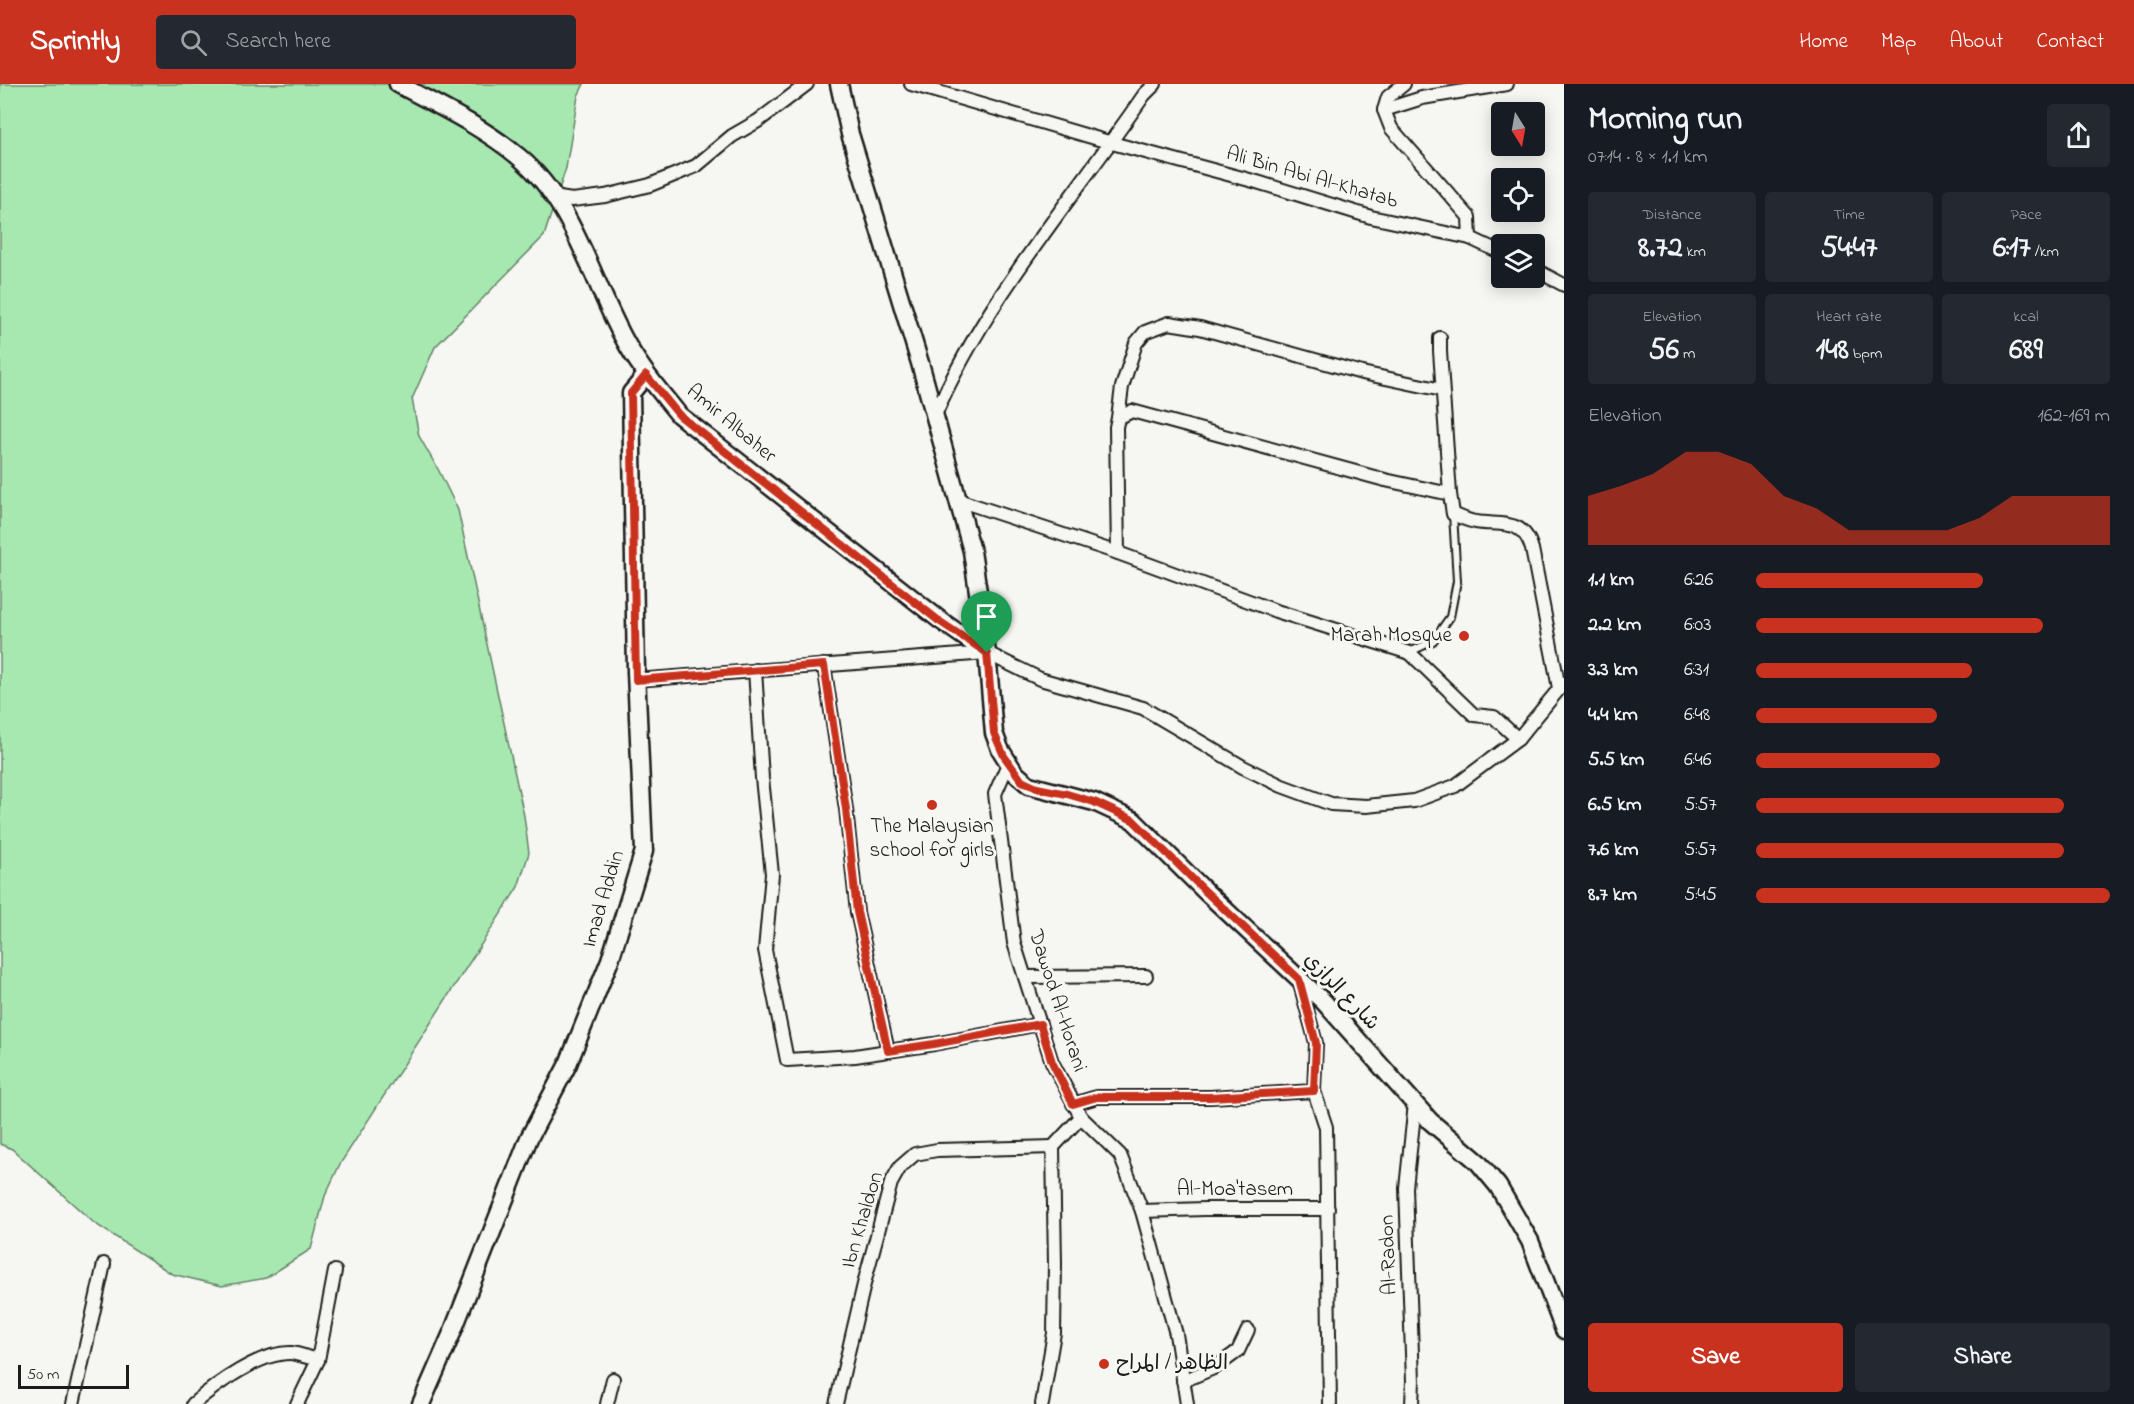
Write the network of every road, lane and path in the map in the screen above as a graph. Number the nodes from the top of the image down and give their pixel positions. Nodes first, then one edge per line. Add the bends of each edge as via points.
1 (398, 84) edge
2 (807, 84) edge
3 (839, 84) edge
4 (911, 84) edge
5 (1155, 84) edge
6 (1404, 84) edge
7 (1507, 84) edge
8 (957, 90) edge
9 (1384, 110) junction
10 (1112, 142) junction
11 (553, 197) junction
12 (1470, 238) junction
13 (1491, 248) edge
14 (1545, 275) edge
15 (1564, 285) edge
16 (1440, 338) dead end
17 (646, 375) junction
18 (1442, 390) junction
19 (935, 415) junction
20 (1118, 418) junction
21 (1450, 494) junction
22 (958, 500) junction
23 (1453, 514) junction
24 (1118, 554) junction
25 (1410, 652) junction
26 (987, 653) junction
27 (824, 665) junction
28 (755, 670) junction
29 (636, 680) junction
30 (1562, 686) edge
31 (1518, 740) junction
32 (1008, 764) junction
33 (1146, 976) dead end
34 (1025, 977) junction
35 (1299, 979) junction
36 (1040, 1024) junction
37 (888, 1051) junction
38 (1314, 1091) junction
39 (1073, 1104) junction
40 (1415, 1104) junction
41 (1081, 1117) junction
42 (1053, 1147) junction
43 (1328, 1209) junction
44 (1142, 1211) junction
45 (104, 1264) dead end
46 (335, 1271) dead end
47 (1248, 1330) dead end
48 (1564, 1330) edge
49 (318, 1360) junction
50 (613, 1379) dead end
51 (1184, 1381) junction
52 (73, 1404) edge
53 (193, 1404) edge
54 (297, 1404) edge
55 (421, 1404) edge
56 (607, 1404) edge
57 (836, 1404) edge
58 (1042, 1404) edge
59 (1187, 1404) edge
60 (1330, 1404) edge
61 (1412, 1404) edge

1 - 11 street, Amir Albaher via 466,121 519,157
2 - 11 street via 696,166 650,185 605,196 572,200
3 - 19 street via 850,134
4 - 8 street, Ali Bin Abi Al-Khatab
5 - 10 street
6 - 9 street via 1388,97
7 - 9 street via 1422,98
8 - 10 street, Ali Bin Abi Al-Khatab
9 - 12 street via 1391,128 1469,217
10 - 12 street, Ali Bin Abi Al-Khatab via 1371,217
10 - 19 street via 1012,277 950,380
11 - 17 street, Amir Albaher
12 - 13 street, Ali Bin Abi Al-Khatab
14 - 15 street
16 - 18 street
17 - 26 street, Amir Albaher via 679,415 939,621
17 - 29 street, Imad Addin via 631,393
18 - 20 street via 1168,323 1145,332 1136,343 1122,387
18 - 21 street
19 - 22 street
20 - 21 street via 1136,411
20 - 24 street
21 - 23 street
22 - 24 street
22 - 26 street via 974,561
23 - 25 lane via 1457,581 1450,617 1433,641
23 - 30 street via 1474,522 1510,525 1528,539
24 - 25 street via 1276,611
25 - 31 street via 1474,715 1494,717
26 - 27 street
26 - 31 street via 1040,679 1143,708 1243,767 1331,804 1366,806 1414,801 1455,786
26 - 32 street via 992,724
27 - 28 street
27 - 37 street via 857,912
28 - 29 street
28 - 37 street via 772,874 765,950 787,1060
29 - 55 street, Imad Addin via 644,851 610,960 568,1064 529,1138
30 - 31 street
32 - 34 street, Dawod Al-Horani via 995,796 1014,943
32 - 35 street, شارع الرازي via 1029,785 1094,802 1133,820
33 - 34 street
34 - 36 street, Dawod Al-Horani
35 - 38 street via 1316,1043
35 - 40 street, شارع الرازي
36 - 37 street
36 - 39 street, Dawod Al-Horani via 1052,1062
38 - 39 street via 1210,1097 1097,1097
38 - 43 street via 1326,1127
39 - 41 street, Dawod Al-Horani
40 - 48 street, شارع الرازي via 1478,1162 1507,1200 1537,1256
40 - 61 street, Al-Radon via 1407,1188
41 - 42 street
41 - 44 street, Dawod Al-Horani via 1120,1155
42 - 57 street, Ibn Khaldon via 937,1150 915,1154 900,1167 888,1194
42 - 58 street via 1054,1333
43 - 44 street, Al-Moa'tasem
43 - 60 street
44 - 51 street, Dawod Al-Horani via 1176,1334
45 - 52 street
46 - 49 street
47 - 51 street via 1238,1352
49 - 53 street via 290,1353 261,1360
49 - 54 street
50 - 56 street
51 - 59 street, Dawod Al-Horani

